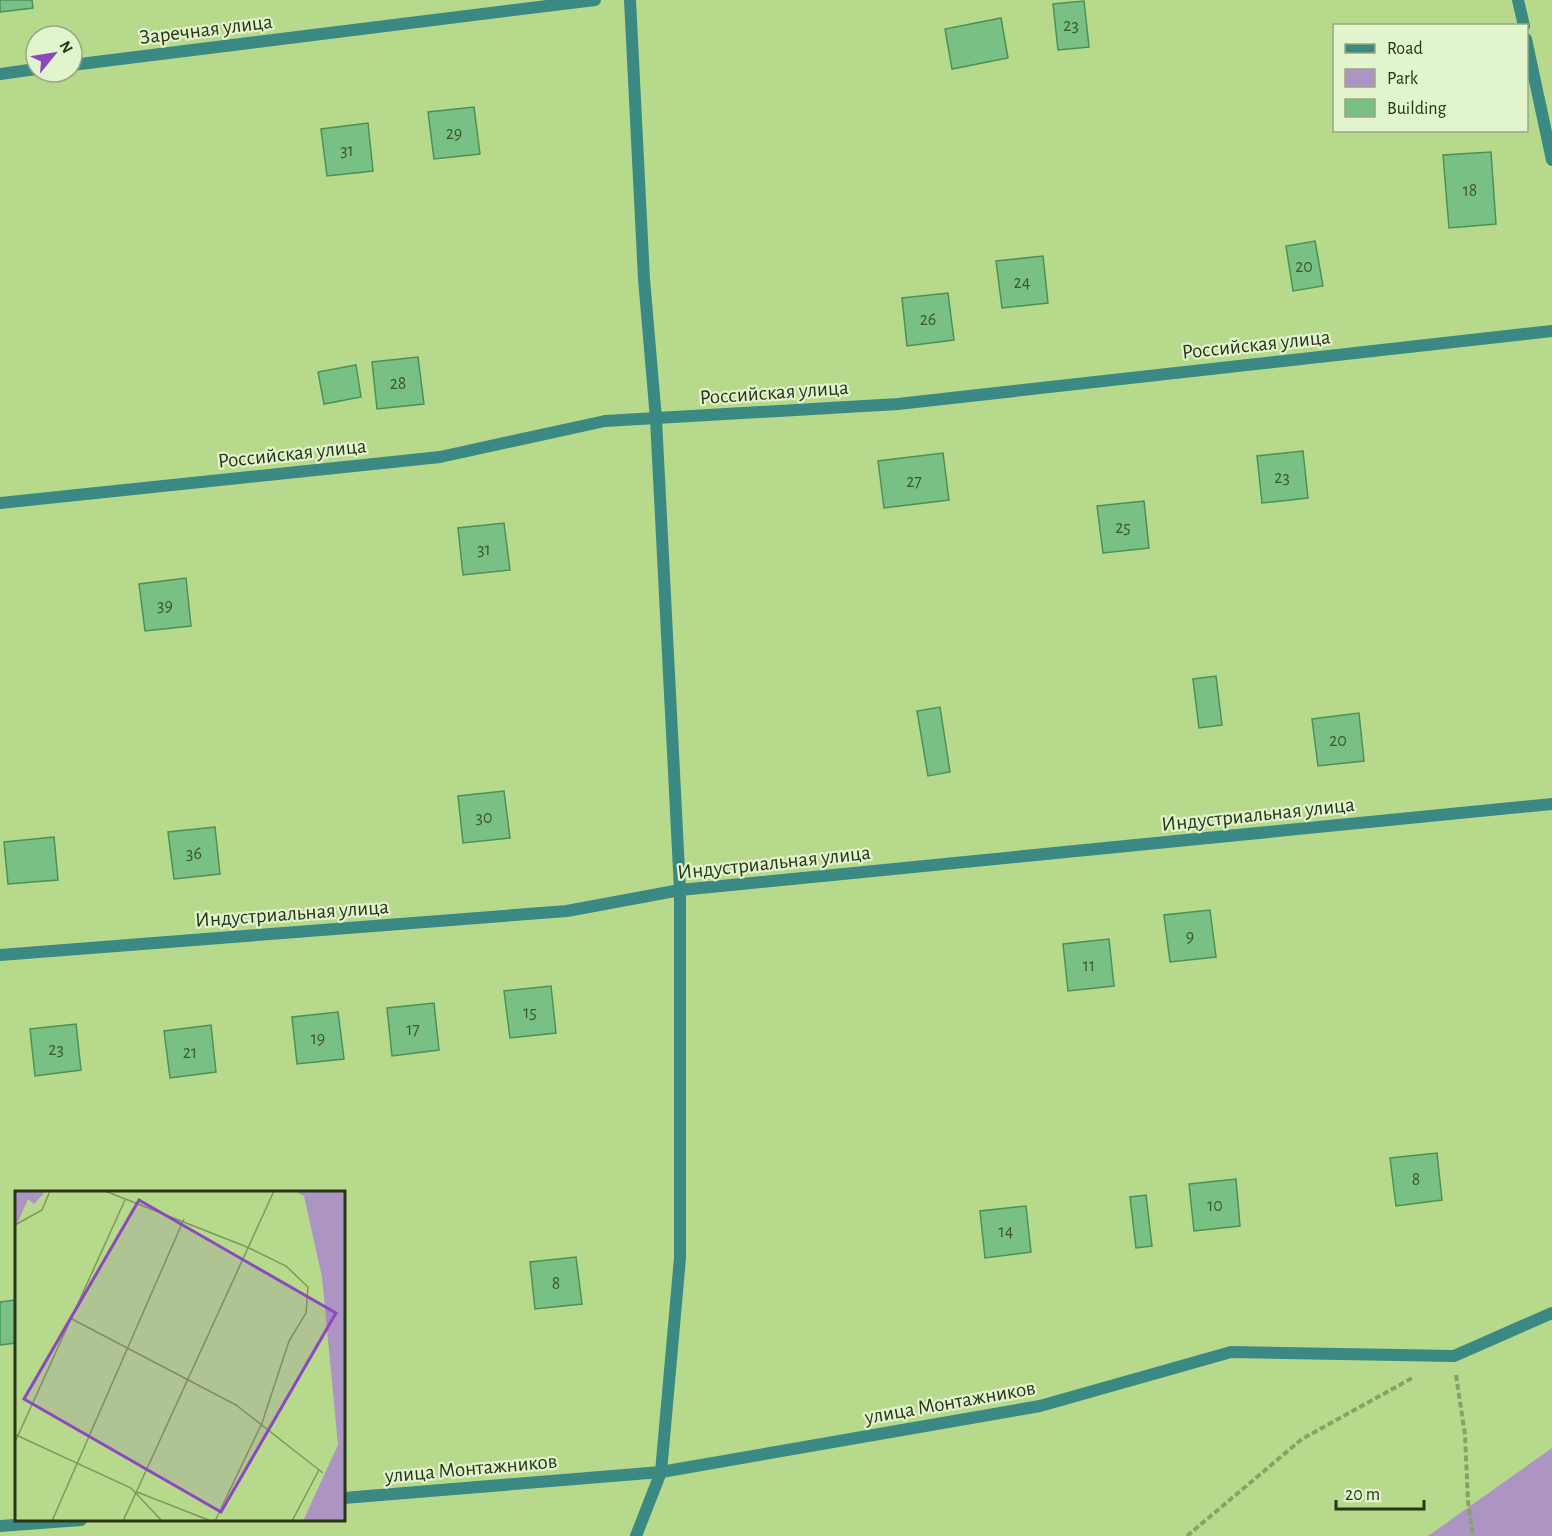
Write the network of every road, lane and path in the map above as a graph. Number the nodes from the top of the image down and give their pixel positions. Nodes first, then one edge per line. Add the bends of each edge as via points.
1 (595, 0) edge
2 (630, 0) edge
3 (1518, 0) edge
4 (1524, 24) edge
5 (1528, 44) edge
6 (84, 64) edge
7 (24, 71) edge
8 (0, 74) edge
9 (1552, 160) edge
10 (1552, 331) edge
11 (656, 419) junction
12 (0, 503) edge
13 (1552, 804) edge
14 (680, 890) junction
15 (0, 954) edge
16 (1552, 1313) edge
17 (1454, 1356) junction
18 (661, 1472) junction
19 (345, 1498) edge
20 (68, 1521) edge
21 (0, 1526) edge
22 (636, 1536) edge
23 (1187, 1536) edge
24 (1473, 1536) edge

1 - 6 street, Заречная улица
2 - 11 street via 644,279
3 - 4 street
5 - 9 street
7 - 8 street
10 - 11 street, Российская улица via 898,404
11 - 12 street, Российская улица via 605,421 440,457
11 - 14 street
13 - 14 street, Индустриальная улица
14 - 15 street, Индустриальная улица via 567,911
14 - 18 street via 680,1258
16 - 17 street, улица Монтажников
17 - 18 street, улица Монтажников via 1232,1352 1040,1406
17 - 23 path via 1302,1439
17 - 24 path
18 - 19 street, улица Монтажников
18 - 22 street
20 - 21 street

